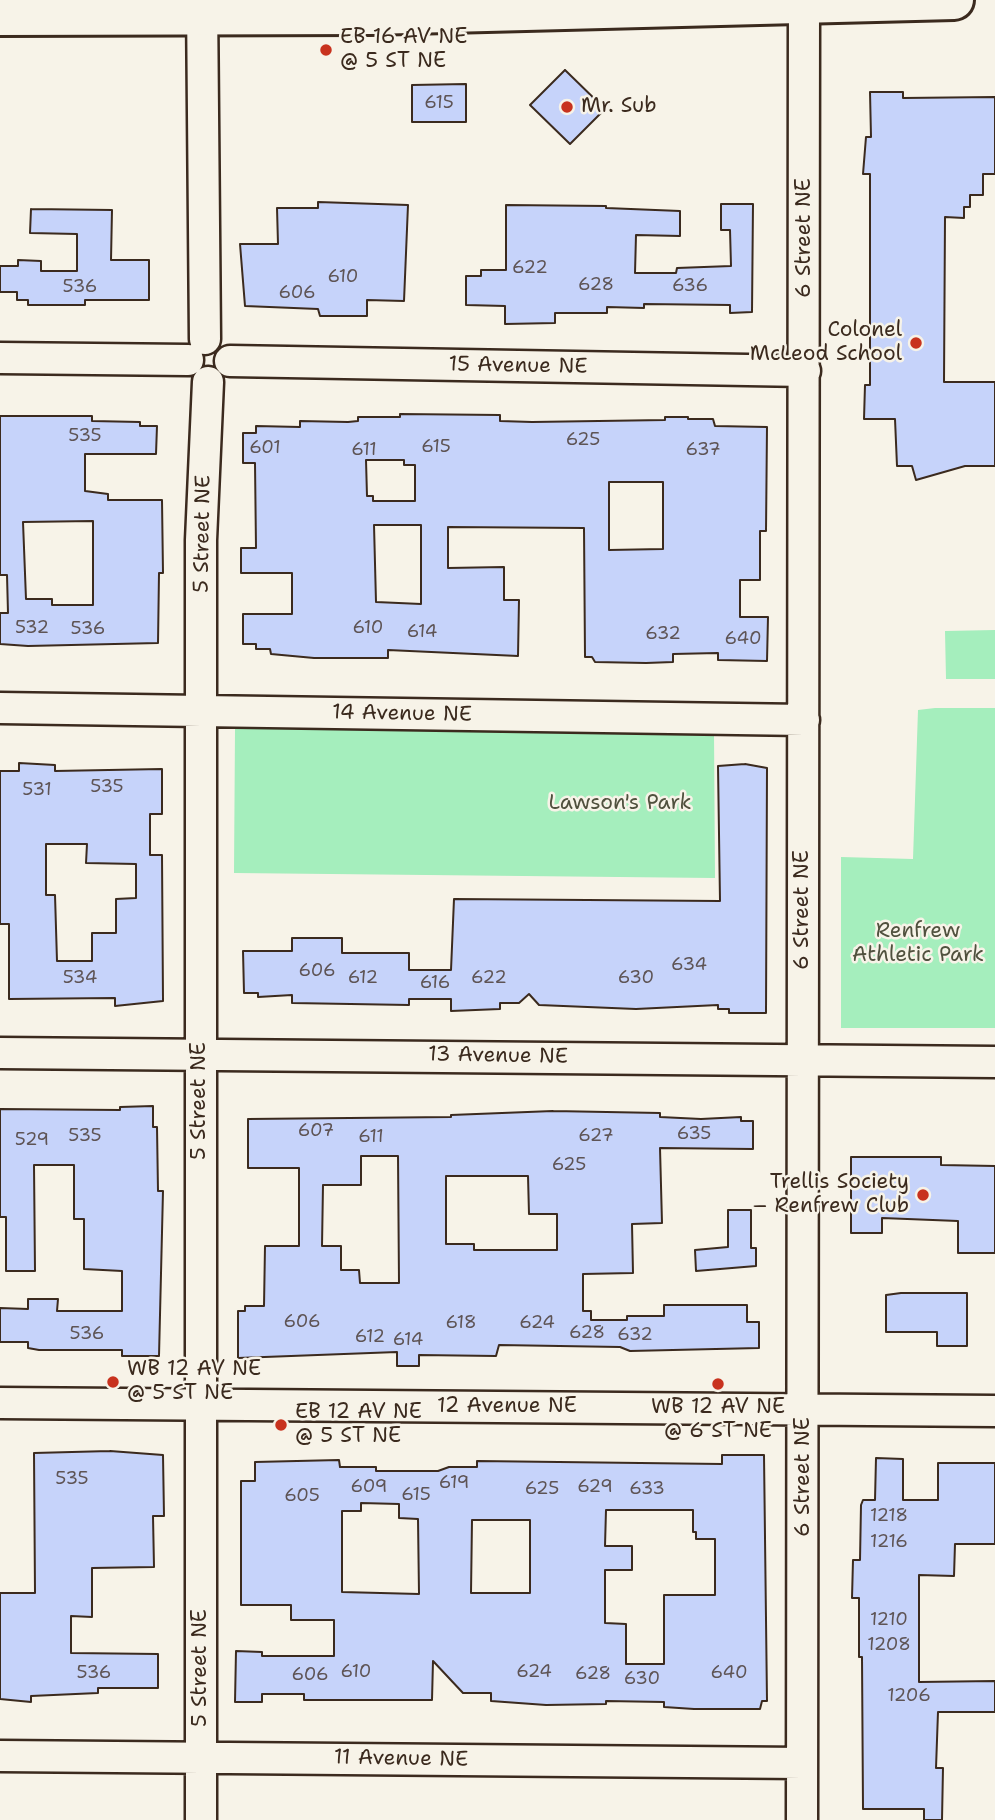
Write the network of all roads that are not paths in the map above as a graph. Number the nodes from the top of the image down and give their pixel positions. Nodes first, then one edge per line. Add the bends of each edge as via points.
1 (954, 0) edge
2 (804, 2) edge
3 (202, 8) edge
4 (0, 16) edge
5 (196, 350) junction
6 (0, 358) edge
7 (230, 361) junction
8 (805, 371) junction
9 (208, 382) junction
10 (0, 708) edge
11 (201, 711) junction
12 (804, 720) junction
13 (0, 1053) edge
14 (200, 1053) junction
15 (802, 1060) junction
16 (995, 1062) edge
17 (0, 1403) edge
18 (201, 1405) junction
19 (804, 1410) junction
20 (995, 1411) edge
21 (0, 1756) edge
22 (201, 1758) junction
23 (802, 1763) junction
24 (201, 1820) edge
25 (802, 1820) edge

1 - 2 highway
2 - 3 highway via 370,15
2 - 8 street, 6 Street NE
3 - 4 highway
3 - 5 street
5 - 6 street
5 - 7 street via 223,344
5 - 9 street via 196,377
7 - 8 street, 15 Avenue NE
7 - 9 street via 221,378
8 - 12 street, 6 Street NE
9 - 11 street, 5 Street NE via 201,540
10 - 11 street, 14 Avenue NE
11 - 12 street, 14 Avenue NE
11 - 14 street, 5 Street NE
12 - 15 street, 6 Street NE
13 - 14 street, 13 Avenue NE
14 - 15 street, 13 Avenue NE
14 - 18 street, 5 Street NE
15 - 16 street, 13 Avenue NE
15 - 19 street, 6 Street NE
17 - 18 street, 12 Avenue NE
18 - 19 street, 12 Avenue NE
18 - 22 street, 5 Street NE
19 - 20 street, 12 Avenue NE
19 - 23 street, 6 Street NE
21 - 22 street, 11 Avenue NE
22 - 23 street, 11 Avenue NE
22 - 24 street, 5 Street NE
23 - 25 street, 6 Street NE

